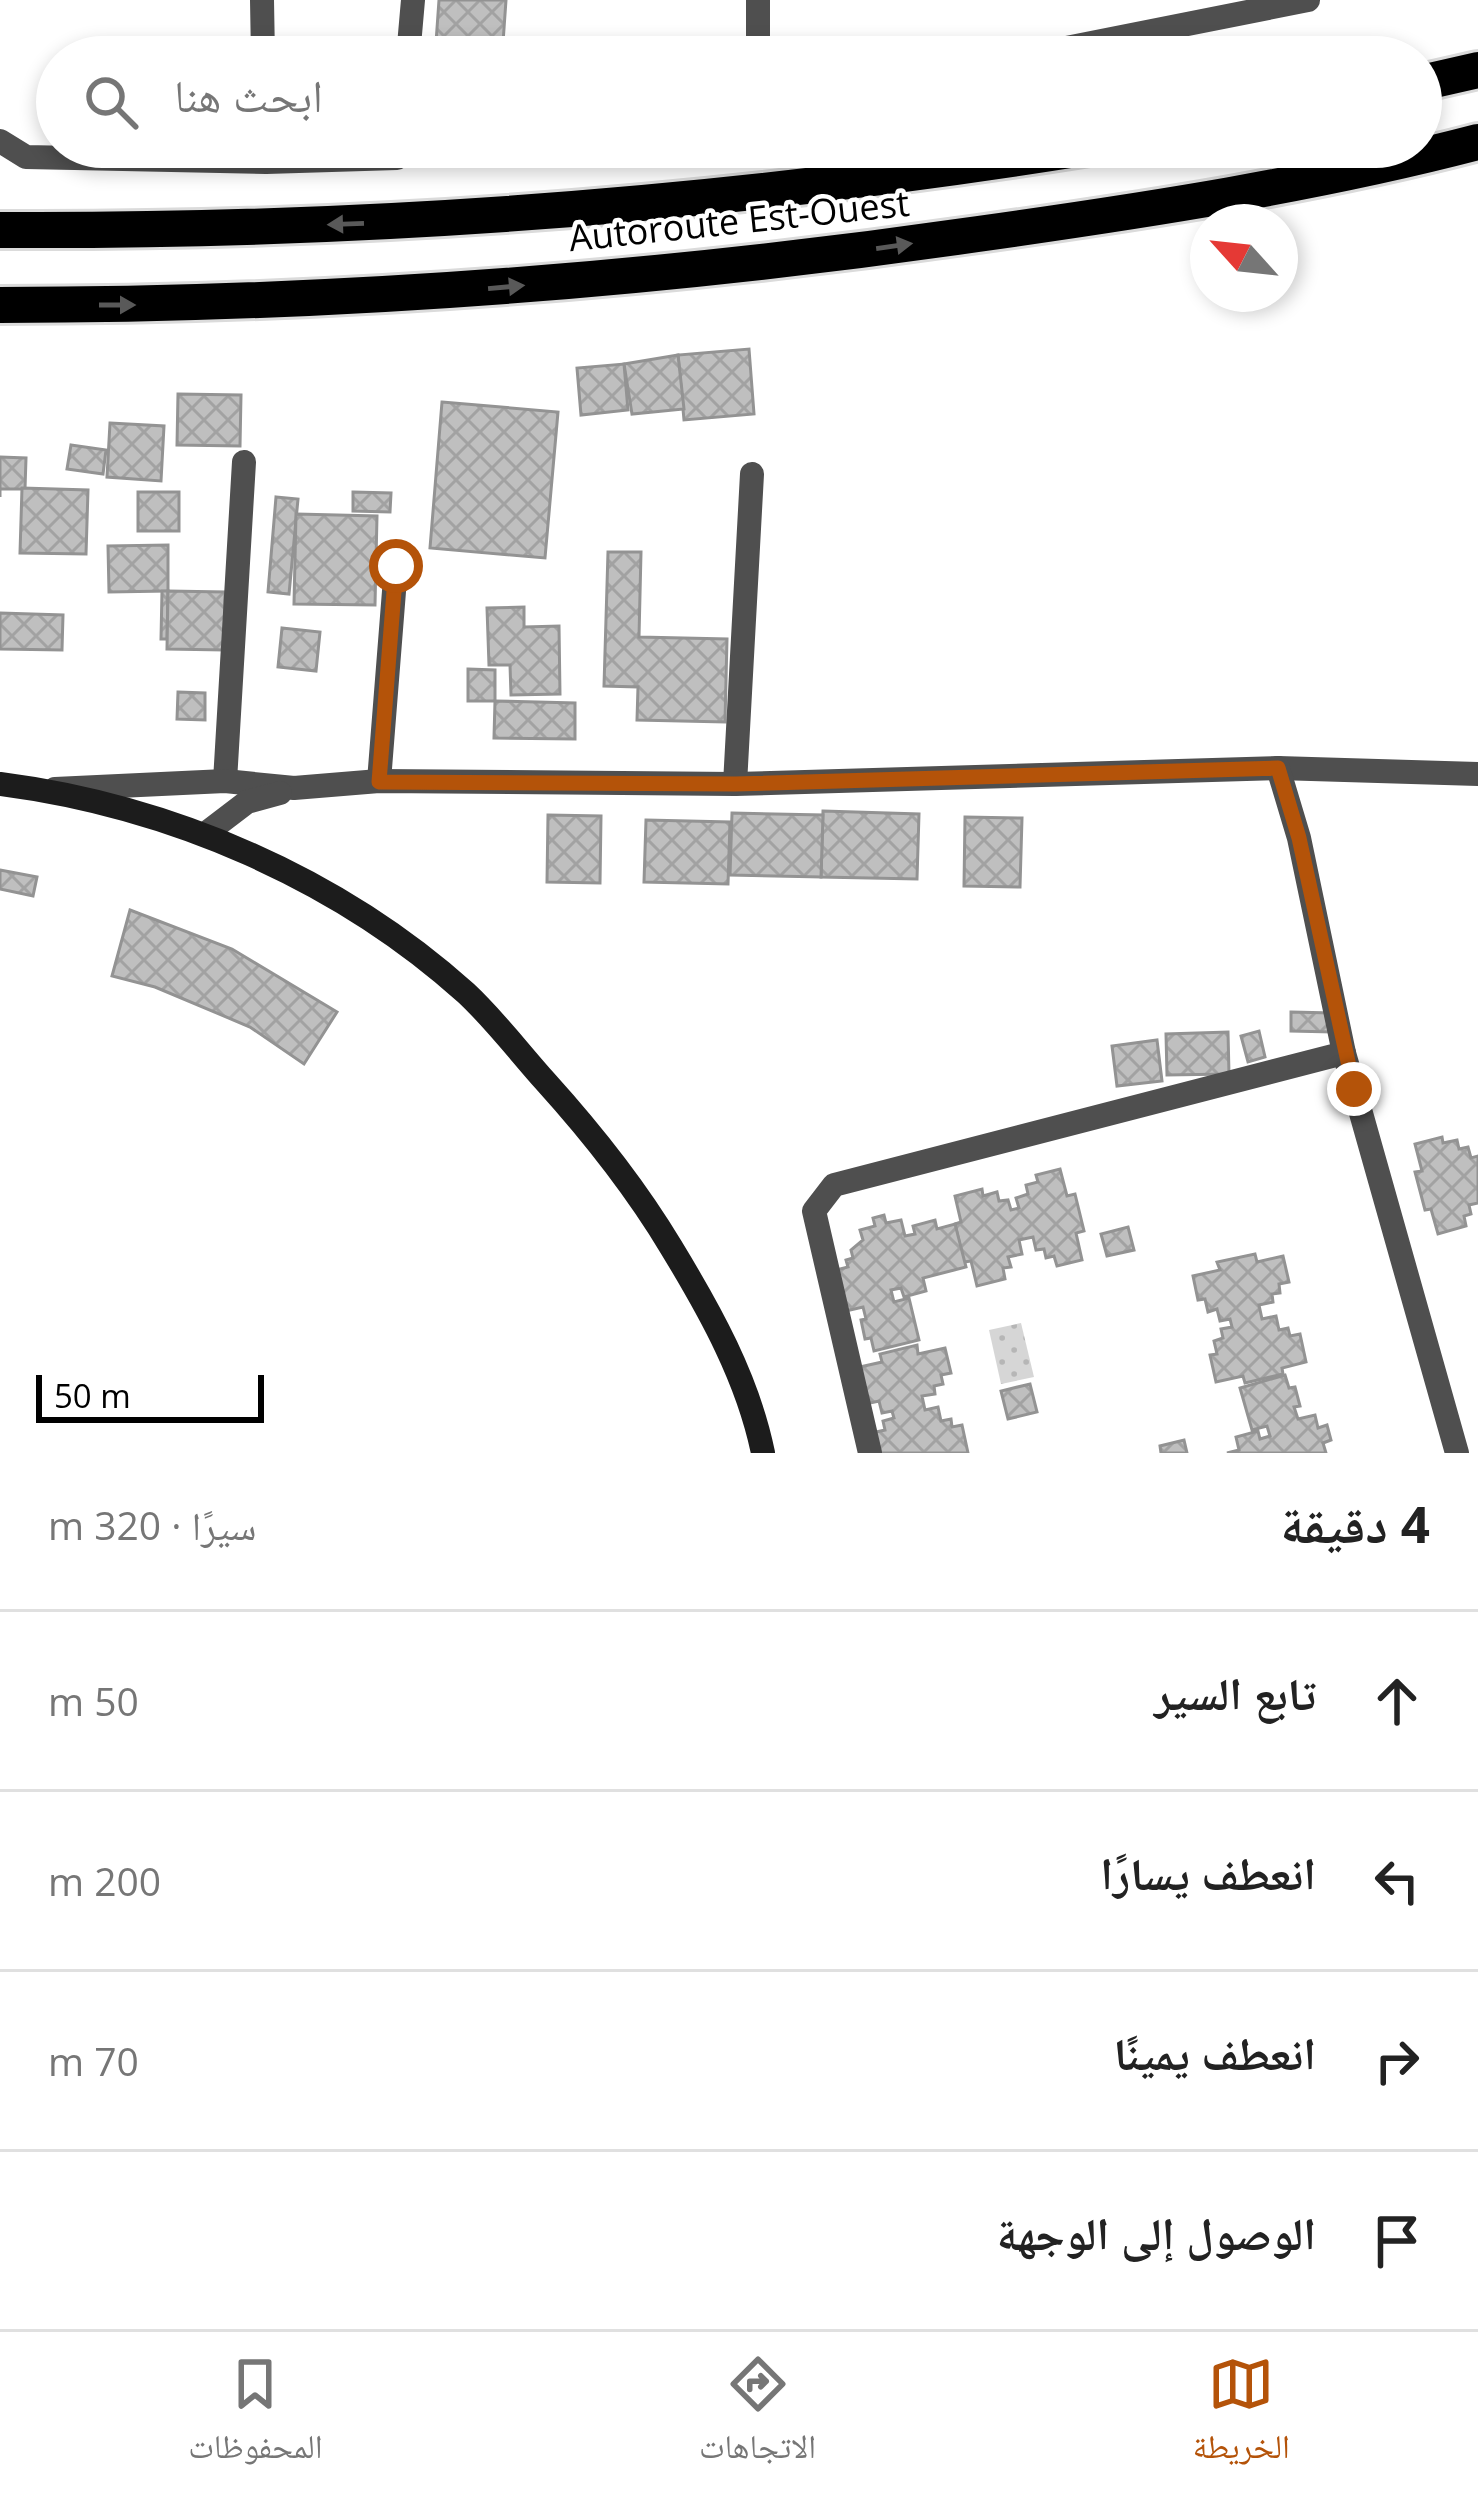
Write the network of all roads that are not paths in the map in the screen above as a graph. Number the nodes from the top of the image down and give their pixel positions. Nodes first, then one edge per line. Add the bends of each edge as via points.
1 (262, 0) edge
2 (413, 0) edge
3 (758, 0) edge
4 (1308, 0) edge
5 (263, 36) edge
6 (410, 36) edge
7 (758, 36) edge
8 (1127, 36) edge
9 (1478, 70) edge
10 (1442, 78) edge
11 (0, 141) edge
12 (1478, 142) edge
13 (1442, 149) edge
14 (36, 158) edge
15 (958, 168) edge
16 (1349, 168) edge
17 (0, 230) edge
18 (0, 305) edge
19 (244, 462) dead end
20 (752, 474) dead end
21 (396, 566) dead end
22 (1278, 768) junction
23 (1478, 774) edge
24 (225, 781) junction
25 (379, 782) junction
26 (0, 784) edge
27 (735, 784) junction
28 (40, 790) junction
29 (250, 793) junction
30 (205, 834) junction
31 (1344, 1053) junction
32 (764, 1453) edge
33 (870, 1453) edge
34 (1457, 1453) edge

1 - 5 street
2 - 6 street
3 - 7 street
4 - 8 street
9 - 10 highway
11 - 14 street
13 -> 12 highway, Autoroute Est-Ouest
15 -> 17 highway, Autoroute Est-Ouest via 447,220
18 -> 16 highway, Autoroute Est-Ouest via 197,305 497,289 813,258 1115,215
19 - 24 street
20 - 27 street
21 - 25 street
22 - 23 street
22 - 27 street
22 - 31 street
24 - 28 street
24 - 29 street
25 - 27 street
25 - 29 street
26 - 28 main road
28 - 30 main road
29 - 30 street
30 - 32 main road via 372,921 467,994 601,1143 653,1217 708,1308
31 - 33 street via 834,1185 814,1211
31 - 34 street

